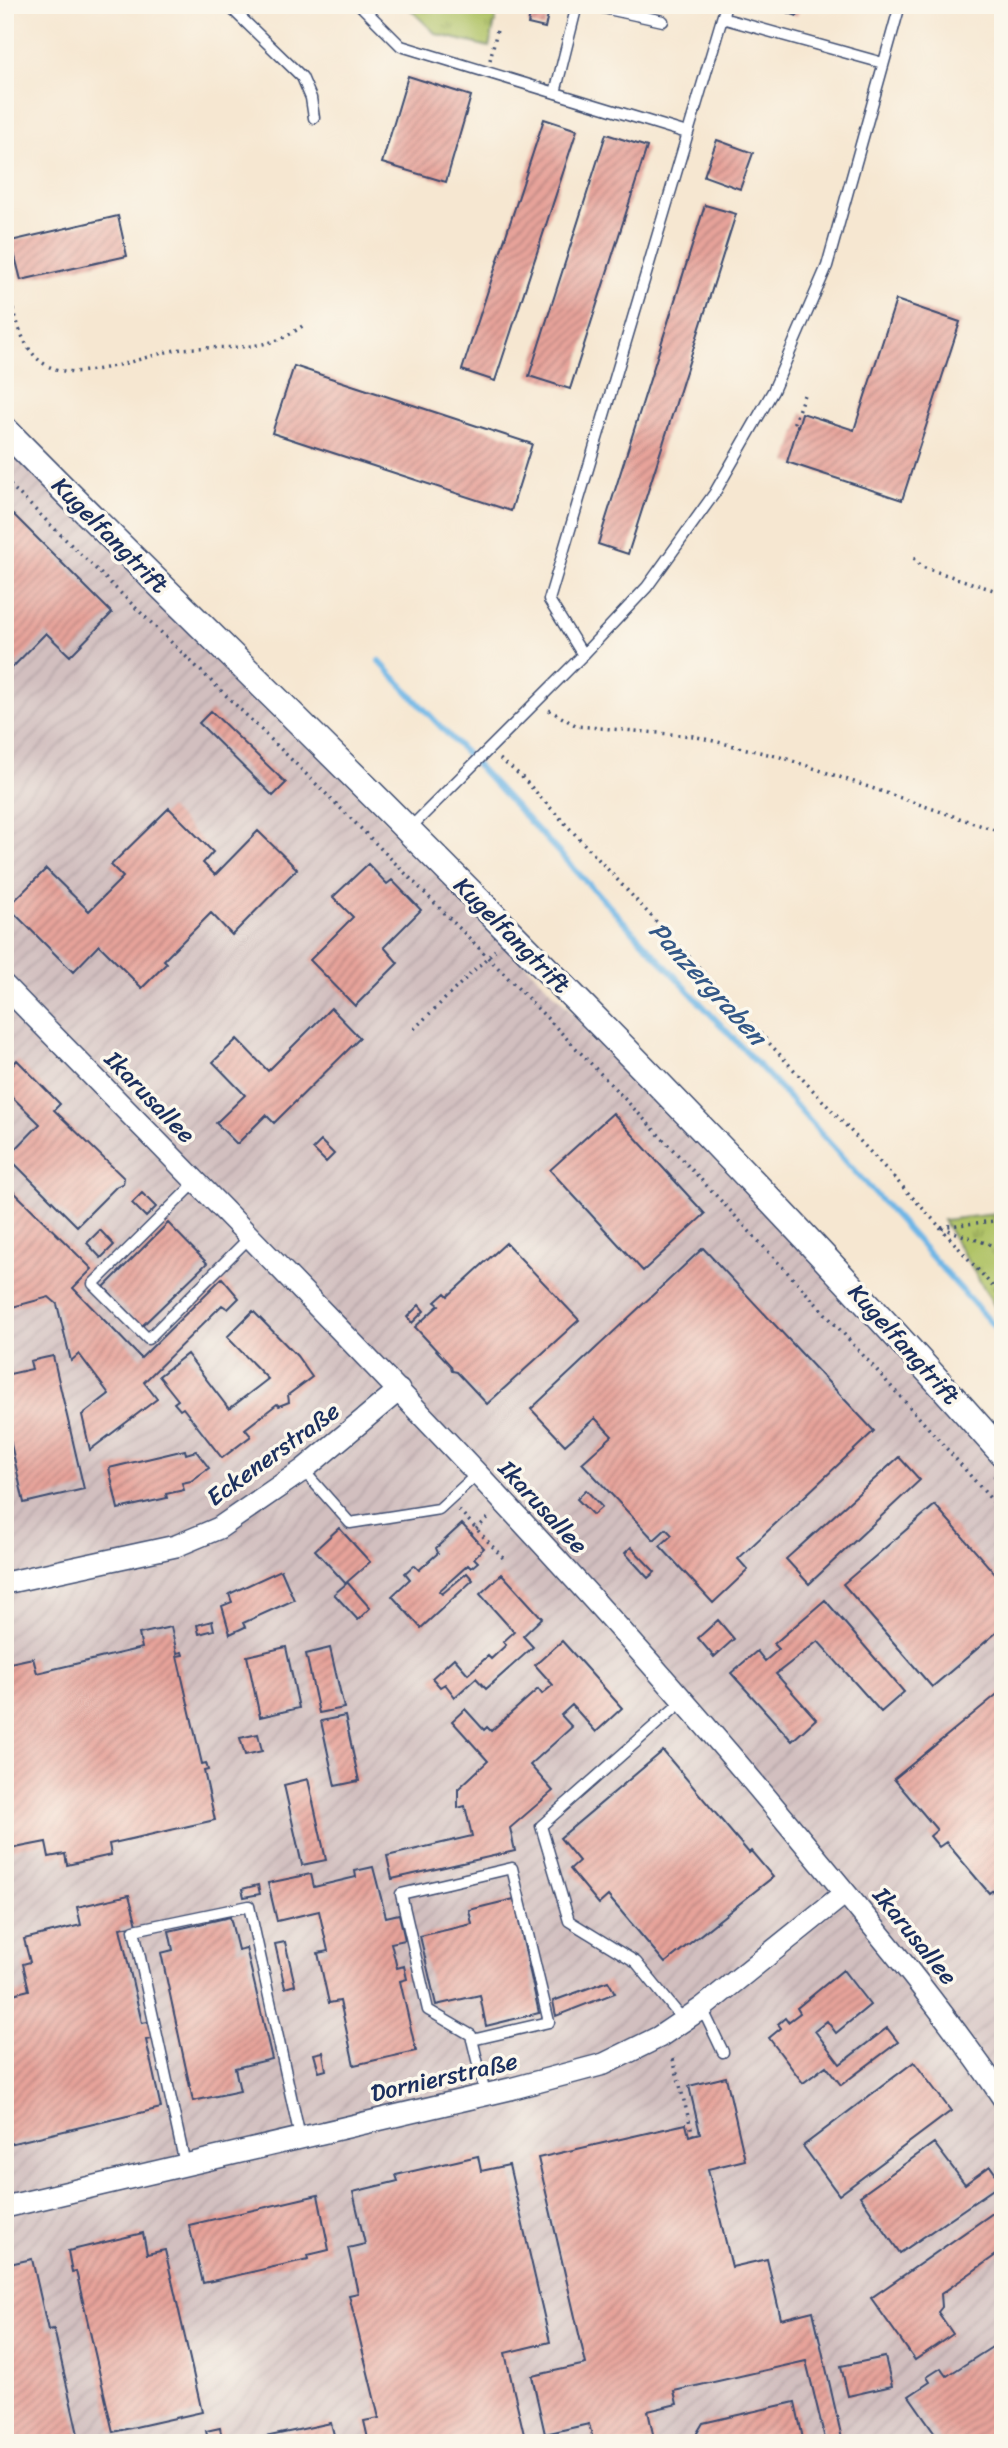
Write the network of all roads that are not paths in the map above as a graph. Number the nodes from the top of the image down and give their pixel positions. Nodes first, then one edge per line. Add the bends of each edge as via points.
1 (228, 5) edge
2 (360, 5) edge
3 (577, 5) edge
4 (590, 5) edge
5 (726, 5) edge
6 (900, 5) edge
7 (722, 18) junction
8 (663, 21) dead end
9 (883, 63) junction
10 (555, 93) junction
11 (314, 118) dead end
12 (687, 133) junction
13 (5, 430) edge
14 (583, 655) junction
15 (408, 830) junction
16 (5, 986) edge
17 (196, 1182) junction
18 (250, 1237) junction
19 (399, 1390) junction
20 (1003, 1454) edge
21 (303, 1469) junction
22 (477, 1474) junction
23 (5, 1583) edge
24 (685, 1699) junction
25 (845, 1893) junction
26 (702, 2008) junction
27 (684, 2021) junction
28 (472, 2040) junction
29 (723, 2052) dead end
30 (485, 2093) junction
31 (1003, 2098) edge
32 (300, 2137) junction
33 (186, 2164) junction
34 (5, 2207) edge

1 - 11 lane via 302,77
2 - 10 lane via 401,46
3 - 10 lane
4 - 8 lane
5 - 7 lane
6 - 9 lane
7 - 9 lane
7 - 12 lane
9 - 14 lane via 827,267 773,391 699,515 647,587
10 - 12 lane
12 - 14 lane via 550,600
13 - 15 street, Kugelfangtrift
14 - 15 lane
15 - 20 street, Kugelfangtrift via 812,1244
16 - 17 street, Ikarusallee
17 - 18 street, Ikarusallee
17 - 18 lane via 93,1284 148,1339
18 - 19 street, Ikarusallee
19 - 21 street, Eckenerstraße
19 - 22 street, Ikarusallee
21 - 22 lane via 350,1523 439,1509
21 - 23 street, Eckenerstraße via 219,1528 176,1546
22 - 24 street, Ikarusallee
24 - 25 street, Ikarusallee
24 - 27 lane via 541,1826 569,1922 636,1962
25 - 26 street, Dornierstraße
25 - 31 street, Ikarusallee via 941,2009
26 - 27 street, Dornierstraße
26 - 29 lane
27 - 30 street, Dornierstraße via 604,2064
28 - 28 lane via 471,2035 428,2010 401,1894 512,1868 549,2022
28 - 30 lane
30 - 32 street, Dornierstraße
32 - 33 street, Dornierstraße
32 - 33 lane via 249,1906 134,1930
33 - 34 street, Dornierstraße

